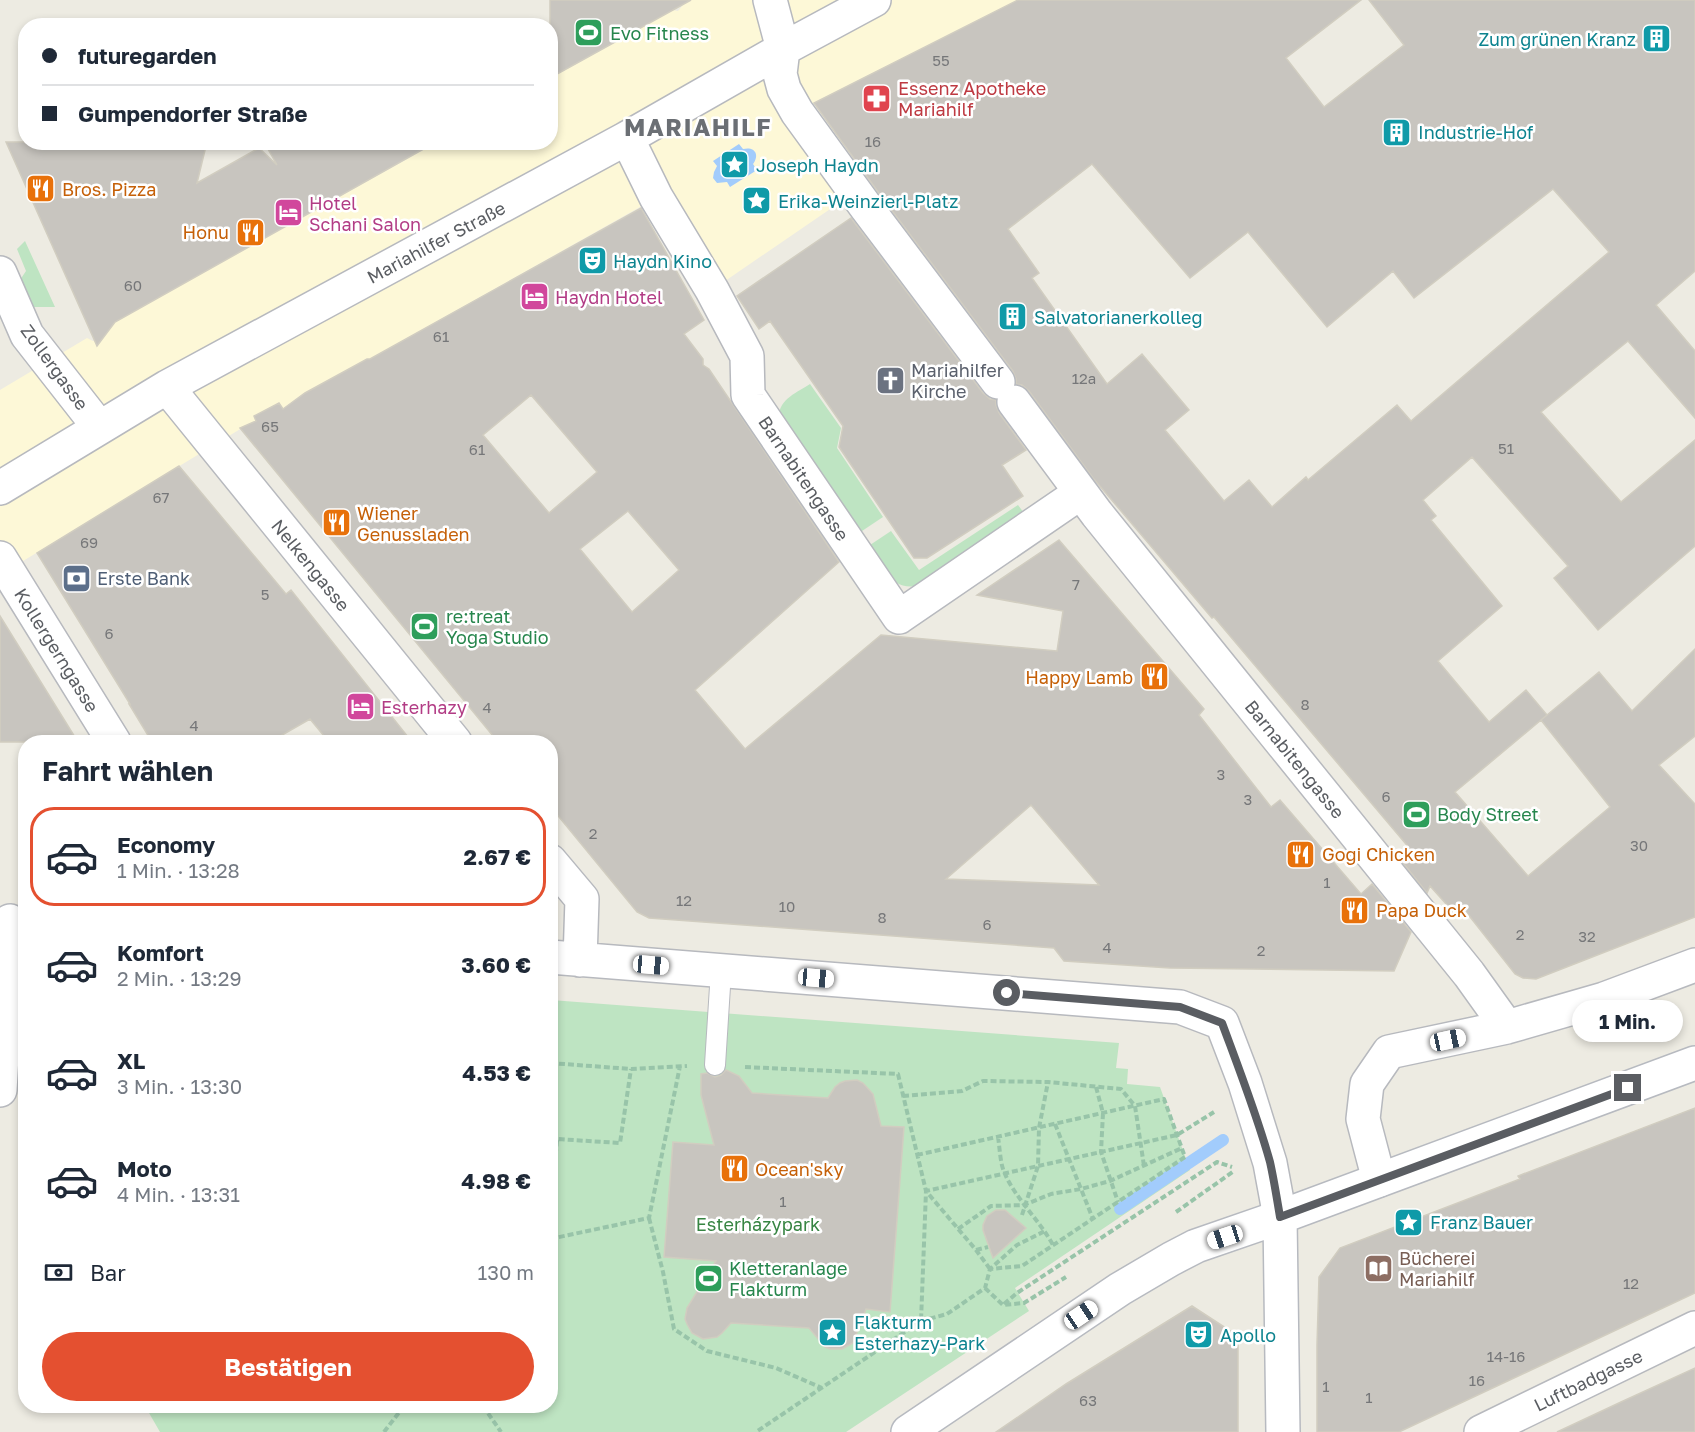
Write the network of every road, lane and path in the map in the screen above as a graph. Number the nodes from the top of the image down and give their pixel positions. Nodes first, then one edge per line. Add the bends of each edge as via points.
1 (770, 0) edge
2 (874, 0) edge
3 (783, 48) junction
4 (627, 138) junction
5 (0, 273) edge
6 (167, 387) junction
7 (99, 427) junction
8 (0, 488) edge
9 (1080, 493) junction
10 (0, 558) edge
11 (110, 735) edge
12 (449, 735) edge
13 (558, 870) edge
14 (12, 921) edge
15 (565, 958) edge
16 (1695, 965) edge
17 (721, 971) junction
18 (1507, 1027) junction
19 (1695, 1063) edge
20 (715, 1065) dead end
21 (680, 1066) dead end
22 (630, 1069) dead end
23 (898, 1074) dead end
24 (1048, 1082) junction
25 (1096, 1086) junction
26 (0, 1090) edge
27 (903, 1096) junction
28 (1135, 1106) junction
29 (1222, 1106) dead end
30 (1103, 1113) junction
31 (1056, 1124) junction
32 (1039, 1128) junction
33 (1177, 1135) junction
34 (998, 1137) junction
35 (558, 1139) edge
36 (1140, 1143) junction
37 (1182, 1148) junction
38 (1101, 1152) junction
39 (917, 1155) junction
40 (1069, 1159) junction
41 (1038, 1166) junction
42 (1143, 1166) junction
43 (1238, 1168) dead end
44 (1004, 1174) junction
45 (1379, 1180) junction
46 (1110, 1181) junction
47 (1081, 1189) junction
48 (926, 1191) junction
49 (1118, 1202) junction
50 (1024, 1205) junction
51 (1022, 1215) dead end
52 (1280, 1217) junction
53 (649, 1218) junction
54 (1093, 1219) junction
55 (958, 1230) junction
56 (1045, 1231) junction
57 (558, 1237) edge
58 (1053, 1245) junction
59 (988, 1247) dead end
60 (976, 1250) junction
61 (990, 1269) junction
62 (1067, 1276) dead end
63 (985, 1288) junction
64 (1003, 1305) junction
65 (921, 1321) junction
66 (1695, 1328) edge
67 (822, 1388) junction
68 (399, 1413) edge
69 (488, 1413) edge
70 (384, 1432) edge
71 (501, 1432) edge
72 (756, 1432) edge
73 (908, 1432) edge
74 (1282, 1432) edge
75 (1481, 1432) edge

1 - 3 street, Barnabitengasse
2 - 3 street, Mariahilfer Straße
3 - 4 street, Mariahilfer Straße
3 - 9 street, Barnabitengasse via 780,74 797,112
4 - 6 street, Mariahilfer Straße
4 - 9 street, Barnabitengasse via 656,197 747,356 748,395 898,617
5 - 7 street, Zollergasse via 27,335
6 - 7 street, Mariahilfer Straße
6 - 12 street, Nelkengasse
7 - 8 street, Mariahilfer Straße
9 - 18 street, Barnabitengasse via 1469,974
10 - 11 street, Kollergerngasse
13 - 15 street via 582,899
14 - 26 street
15 - 17 street
16 - 18 street via 1604,999
17 - 20 lane
17 - 52 street via 1180,1007 1222,1023 1270,1163
18 - 45 street via 1389,1052 1367,1084 1363,1119
19 - 45 street
21 - 53 path
22 - 35 path via 620,1143
23 - 27 path
24 - 25 path
24 - 27 path via 984,1081 962,1090
24 - 32 path
25 - 28 path via 1121,1089
25 - 30 path
27 - 39 path
28 - 30 path
28 - 33 path via 1164,1099
28 - 36 path
29 - 33 path
30 - 31 path
30 - 38 path
31 - 32 path
31 - 40 path
32 - 34 path
32 - 41 path
33 - 36 path
33 - 37 path
34 - 39 path
34 - 44 path
36 - 38 path
36 - 42 path
37 - 42 path
37 - 49 path via 1185,1157
38 - 40 path
38 - 46 path
39 - 48 path
40 - 41 path
40 - 47 path
41 - 44 path
41 - 50 path
42 - 46 path
43 - 64 path via 1217,1162
44 - 48 path
44 - 50 path
45 - 52 street
46 - 47 path
46 - 49 path
47 - 50 path via 1051,1194
47 - 54 path
48 - 55 path
48 - 65 path
49 - 54 path
50 - 51 path
50 - 55 path via 991,1206
50 - 56 path
52 - 73 street via 1196,1246 1171,1259
52 - 74 street
53 - 57 path
53 - 67 path via 674,1329 707,1351 776,1368
54 - 58 path
55 - 60 path
56 - 58 path
56 - 61 path via 1017,1245
58 - 61 path via 1022,1266
59 - 60 path
60 - 61 path
61 - 63 path
62 - 64 path via 1024,1303
63 - 64 path
63 - 65 path via 947,1314
65 - 67 path
66 - 75 street, Luftbadgasse
67 - 72 path
68 - 70 path
69 - 71 path

